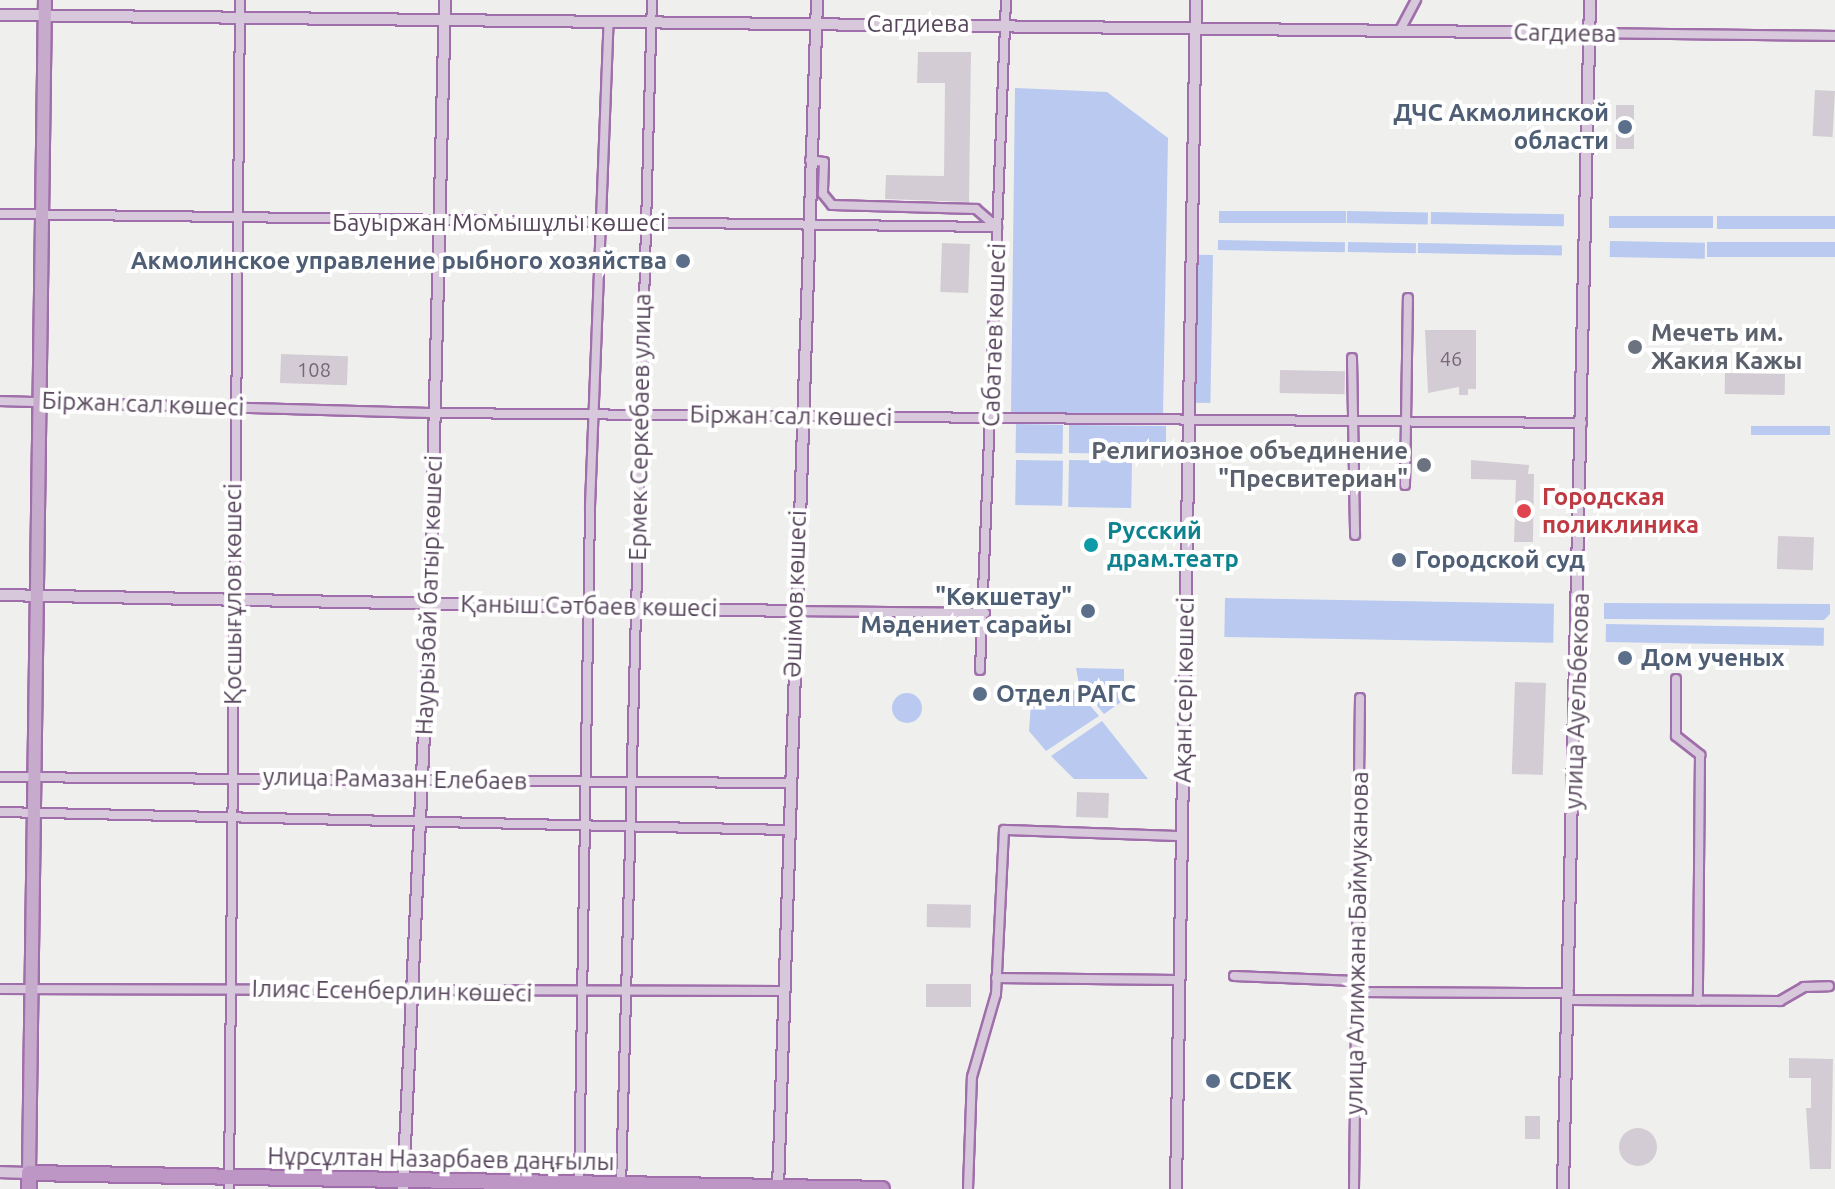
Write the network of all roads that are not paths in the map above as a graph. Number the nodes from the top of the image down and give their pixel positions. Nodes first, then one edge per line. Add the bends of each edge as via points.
1 (45, 0) edge
2 (240, 0) edge
3 (445, 0) edge
4 (652, 0) edge
5 (817, 0) edge
6 (1006, 0) edge
7 (1196, 0) edge
8 (1416, 0) edge
9 (1590, 0) edge
10 (0, 15) edge
11 (44, 16) junction
12 (240, 17) junction
13 (446, 19) junction
14 (609, 21) junction
15 (651, 21) junction
16 (817, 24) junction
17 (1005, 24) junction
18 (1195, 26) junction
19 (1400, 30) junction
20 (1590, 33) junction
21 (1835, 36) edge
22 (810, 160) junction
23 (0, 214) edge
24 (42, 214) junction
25 (234, 219) junction
26 (604, 224) junction
27 (645, 224) junction
28 (807, 224) junction
29 (441, 225) junction
30 (997, 227) junction
31 (1408, 298) dead end
32 (1352, 358) dead end
33 (0, 401) edge
34 (41, 402) junction
35 (234, 407) junction
36 (435, 413) junction
37 (595, 414) junction
38 (639, 415) junction
39 (802, 417) junction
40 (992, 419) junction
41 (1405, 421) junction
42 (1189, 422) junction
43 (1357, 422) junction
44 (1582, 423) junction
45 (1405, 485) dead end
46 (1355, 535) dead end
47 (0, 595) edge
48 (40, 595) junction
49 (234, 599) junction
50 (430, 603) junction
51 (591, 606) junction
52 (635, 607) junction
53 (793, 611) junction
54 (985, 613) junction
55 (980, 670) dead end
56 (1676, 679) dead end
57 (1360, 698) dead end
58 (232, 776) junction
59 (0, 777) edge
60 (37, 777) junction
61 (422, 778) junction
62 (588, 783) junction
63 (789, 783) junction
64 (628, 785) junction
65 (0, 812) edge
66 (36, 813) junction
67 (232, 815) junction
68 (420, 818) junction
69 (588, 822) junction
70 (627, 823) junction
71 (788, 830) junction
72 (1180, 836) junction
73 (1234, 976) dead end
74 (996, 978) junction
75 (1177, 980) junction
76 (1356, 981) junction
77 (1829, 986) dead end
78 (0, 989) edge
79 (33, 989) junction
80 (230, 989) junction
81 (784, 991) junction
82 (585, 992) junction
83 (623, 992) junction
84 (1356, 992) junction
85 (412, 993) junction
86 (1569, 997) junction
87 (1698, 1001) junction
88 (0, 1172) edge
89 (29, 1173) junction
90 (229, 1183) edge
91 (403, 1185) edge
92 (579, 1186) edge
93 (621, 1186) edge
94 (779, 1188) edge
95 (29, 1189) edge
96 (882, 1189) edge
97 (968, 1189) edge
98 (1176, 1189) edge
99 (1354, 1189) edge
100 (1563, 1189) edge

1 - 11 main road
2 - 12 street, Қосшығұлов көшесі
3 - 13 street, Наурызбай батыр көшесі
4 - 15 street, Ермек Серкебаев улица
5 - 16 street, Әшімов көшесі
6 - 17 street, Сабатаев көшесі
7 - 18 street, Ақан сері көшесі
8 - 19 street
9 - 20 street, улица Ауельбекова
10 - 11 street, Сагдиева
11 - 12 street, Сагдиева
11 - 24 main road
12 - 13 street, Сагдиева
12 - 25 street, Қосшығұлов көшесі
13 - 14 street, Сагдиева
13 - 29 street, Наурызбай батыр көшесі
14 - 15 street, Сагдиева
14 - 26 street, Ермек Серкебаев улица
15 - 16 street, Сагдиева
15 - 27 street, Ермек Серкебаев улица
16 - 17 street, Сагдиева
16 - 22 street, Әшімов көшесі
17 - 18 street, Сагдиева
17 - 30 street, Сабатаев көшесі
18 - 19 street, Сагдиева
18 - 42 street, Ақан сері көшесі
19 - 20 street, Сагдиева
20 - 21 street, Сагдиева
20 - 44 street, улица Ауельбекова
22 - 28 street, Әшімов көшесі
22 - 30 street via 824,162 823,194 832,205 976,209
23 - 24 street, Бауыржан Момышұлы көшесі
24 - 25 street, Бауыржан Момышұлы көшесі
24 - 34 main road
25 - 29 street, Бауыржан Момышұлы көшесі
25 - 35 street, Қосшығұлов көшесі
26 - 27 street, Бауыржан Момышұлы көшесі
26 - 29 street, Бауыржан Момышұлы көшесі
26 - 37 street, Ермек Серкебаев улица
27 - 28 street, Бауыржан Момышұлы көшесі
27 - 38 street, Ермек Серкебаев улица
28 - 30 street, Бауыржан Момышұлы көшесі
28 - 39 street, Әшімов көшесі
29 - 36 street, Наурызбай батыр көшесі
30 - 40 street, Сабатаев көшесі
31 - 41 street
32 - 43 street
33 - 34 street, Біржан сал көшесі
34 - 35 street, Біржан сал көшесі
34 - 48 main road
35 - 36 street, Біржан сал көшесі
35 - 49 street, Қосшығұлов көшесі
36 - 37 street, Біржан сал көшесі
36 - 50 street, Наурызбай батыр көшесі
37 - 38 street, Біржан сал көшесі
37 - 51 street, Ермек Серкебаев улица
38 - 39 street, Біржан сал көшесі
38 - 52 street, Ермек Серкебаев улица
39 - 40 street, Біржан сал көшесі
39 - 53 street, Әшімов көшесі
40 - 42 street, Біржан сал көшесі
40 - 54 street, Сабатаев көшесі
41 - 43 street, Біржан сал көшесі
41 - 44 street, Біржан сал көшесі
41 - 45 street
42 - 43 street, Біржан сал көшесі
42 - 72 street, Ақан сері көшесі
43 - 46 street
44 - 86 street, улица Ауельбекова
47 - 48 street, Қаныш Сәтбаев көшесі
48 - 49 street, Қаныш Сәтбаев көшесі
48 - 60 main road
49 - 50 street, Қаныш Сәтбаев көшесі
49 - 58 street, Қосшығұлов көшесі
50 - 51 street, Қаныш Сәтбаев көшесі
50 - 61 street, Наурызбай батыр көшесі
51 - 52 street, Қаныш Сәтбаев көшесі
51 - 62 street, Ермек Серкебаев улица
52 - 53 street, Қаныш Сәтбаев көшесі
52 - 64 street, Ермек Серкебаев улица
53 - 54 street, Қаныш Сәтбаев көшесі
53 - 63 street, Әшімов көшесі
54 - 55 street, Сабатаев көшесі
56 - 87 street via 1676,736 1700,755
57 - 76 street, улица Алимжана Баймуканова
58 - 60 street, улица Рамазан Елебаев
58 - 61 street, улица Рамазан Елебаев
58 - 67 street, Қосшығұлов көшесі
59 - 60 street, улица Рамазан Елебаев
60 - 66 main road
61 - 62 street, улица Рамазан Елебаев
61 - 68 street, Наурызбай батыр көшесі
62 - 64 street, улица Рамазан Елебаев
62 - 69 street, Ермек Серкебаев улица
63 - 64 street, улица Рамазан Елебаев
63 - 71 street, Әшімов көшесі
64 - 70 street, Ермек Серкебаев улица
65 - 66 street, улица Рамазан Елебаев
66 - 67 street, улица Рамазан Елебаев
66 - 79 main road
67 - 68 street, улица Рамазан Елебаев
67 - 80 street, Қосшығұлов көшесі
68 - 69 street, улица Рамазан Елебаев
68 - 85 street, Наурызбай батыр көшесі
69 - 70 street, улица Рамазан Елебаев
69 - 82 street, Ермек Серкебаев улица
70 - 71 street, улица Рамазан Елебаев
70 - 83 street, Ермек Серкебаев улица
71 - 81 street, Әшімов көшесі
72 - 74 street via 1004,830
72 - 75 street, Ақан сері көшесі
73 - 76 street
74 - 75 street
74 - 97 street via 972,1077
75 - 98 street, Ақан сері көшесі
76 - 84 street, улица Алимжана Баймуканова
77 - 87 street via 1804,987 1780,1001
78 - 79 street, Ілияс Есенберлин көшесі
79 - 80 street, Ілияс Есенберлин көшесі
79 - 89 main road
80 - 85 street, Ілияс Есенберлин көшесі
80 - 90 street, Қосшығұлов көшесі
81 - 83 street, Ілияс Есенберлин көшесі
81 - 94 street, Әшімов көшесі
82 - 83 street, Ілияс Есенберлин көшесі
82 - 85 street, Ілияс Есенберлин көшесі
82 - 92 street, Ермек Серкебаев улица
83 - 93 street, Ермек Серкебаев улица
84 - 86 street
84 - 99 street, улица Алимжана Баймуканова
85 - 91 street, Наурызбай батыр көшесі
86 - 87 street
86 - 100 street, улица Ауельбекова
88 - 89 street, Нұрсұлтан Назарбаев даңғылы
89 - 90 highway, Нұрсұлтан Назарбаев даңғылы
89 - 95 highway
90 - 91 highway, Нұрсұлтан Назарбаев даңғылы
91 - 92 highway, Нұрсұлтан Назарбаев даңғылы
92 - 93 highway, Нұрсұлтан Назарбаев даңғылы
93 - 94 highway, Нұрсұлтан Назарбаев даңғылы
94 - 96 highway, Нұрсұлтан Назарбаев даңғылы

